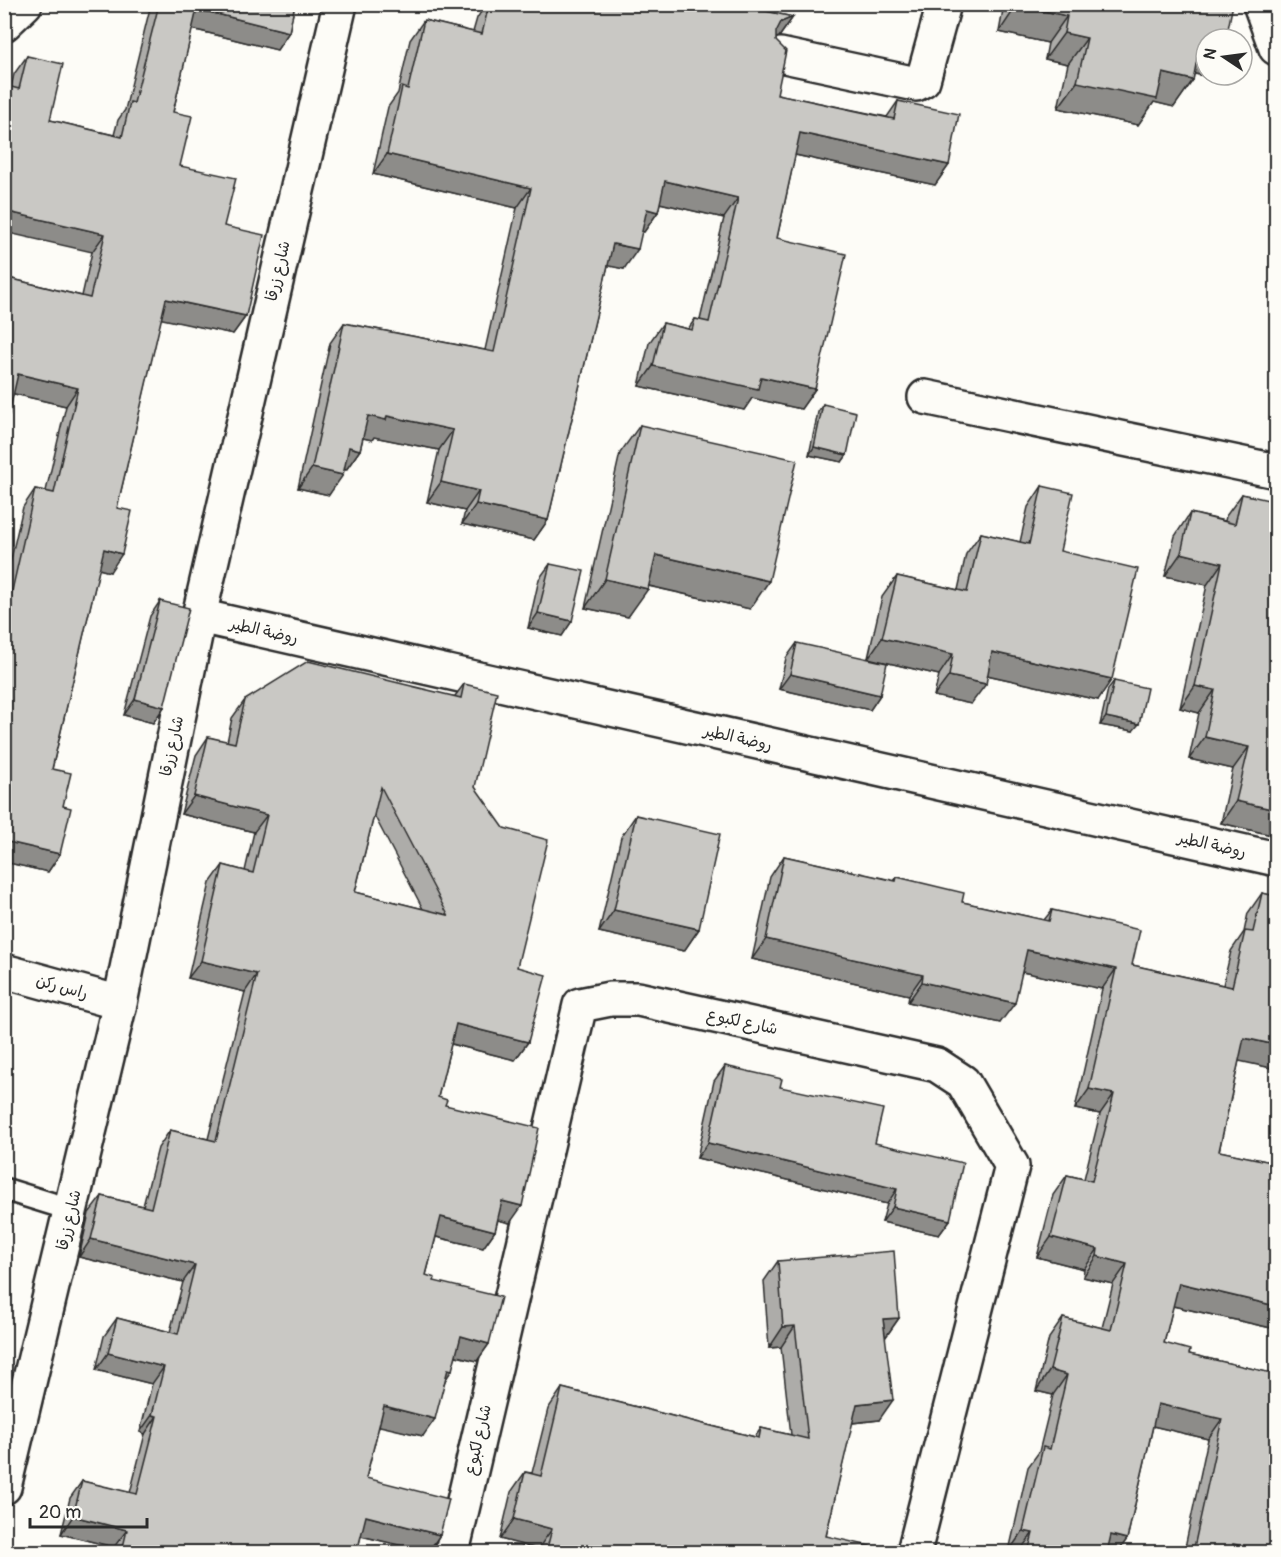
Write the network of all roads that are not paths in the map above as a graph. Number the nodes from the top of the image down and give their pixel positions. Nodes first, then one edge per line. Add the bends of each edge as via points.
1 (25, 4) edge
2 (340, 4) edge
3 (944, 4) edge
4 (1260, 4) edge
5 (4, 24) edge
6 (1276, 48) edge
7 (780, 55) edge
8 (925, 397) dead end
9 (1276, 471) edge
10 (199, 616) junction
11 (1276, 859) edge
12 (4, 970) edge
13 (120, 1003) junction
14 (4, 1189) edge
15 (72, 1210) junction
16 (4, 1486) edge
17 (452, 1552) edge
18 (914, 1552) edge

1 - 5 street
2 - 10 street, شارع زرقا
3 - 7 street via 928,69 916,84
4 - 6 street
8 - 9 street
10 - 11 street, روضة الطير
10 - 13 street, شارع زرقا
12 - 13 street, راس ركن
13 - 15 street, شارع زرقا
14 - 15 lane
15 - 16 street, شارع زرقا
17 - 18 street, شارع لكبوع via 580,1005 610,999 638,999 937,1065 963,1082 1012,1166

